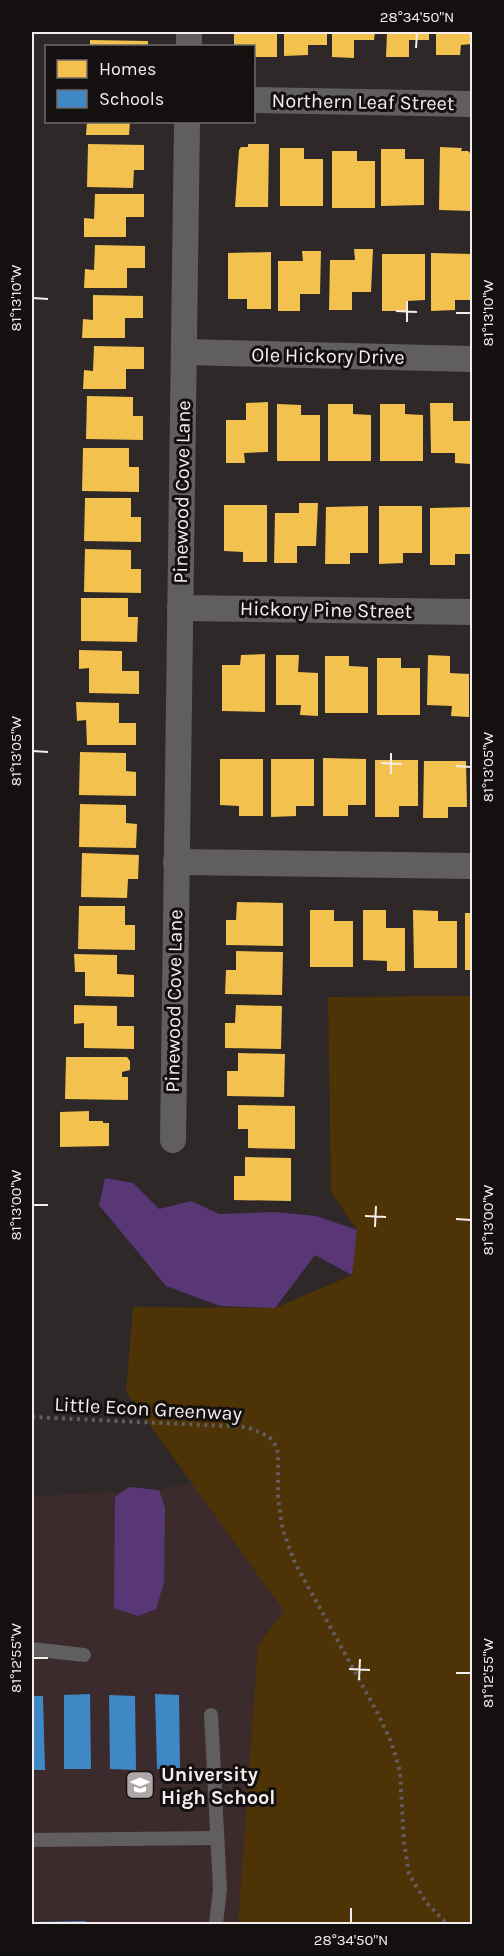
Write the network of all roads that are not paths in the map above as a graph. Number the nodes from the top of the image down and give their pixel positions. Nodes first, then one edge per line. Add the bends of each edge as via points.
1 (255, 100) edge
2 (472, 104) edge
3 (187, 123) edge
4 (184, 352) junction
5 (472, 359) edge
6 (180, 608) junction
7 (472, 612) edge
8 (176, 862) junction
9 (472, 866) edge
10 (173, 1140) dead end
11 (32, 1649) edge
12 (84, 1655) dead end
13 (211, 1715) dead end
14 (217, 1838) junction
15 (32, 1840) edge
16 (216, 1924) edge

1 - 2 street, Northern Leaf Street
3 - 4 street, Pinewood Cove Lane
4 - 5 street, Ole Hickory Drive
4 - 6 street, Pinewood Cove Lane
6 - 7 street, Hickory Pine Street
6 - 8 street, Pinewood Cove Lane
8 - 9 street
8 - 10 street, Pinewood Cove Lane
11 - 12 lane
13 - 14 lane
14 - 15 lane
14 - 16 lane via 220,1889

